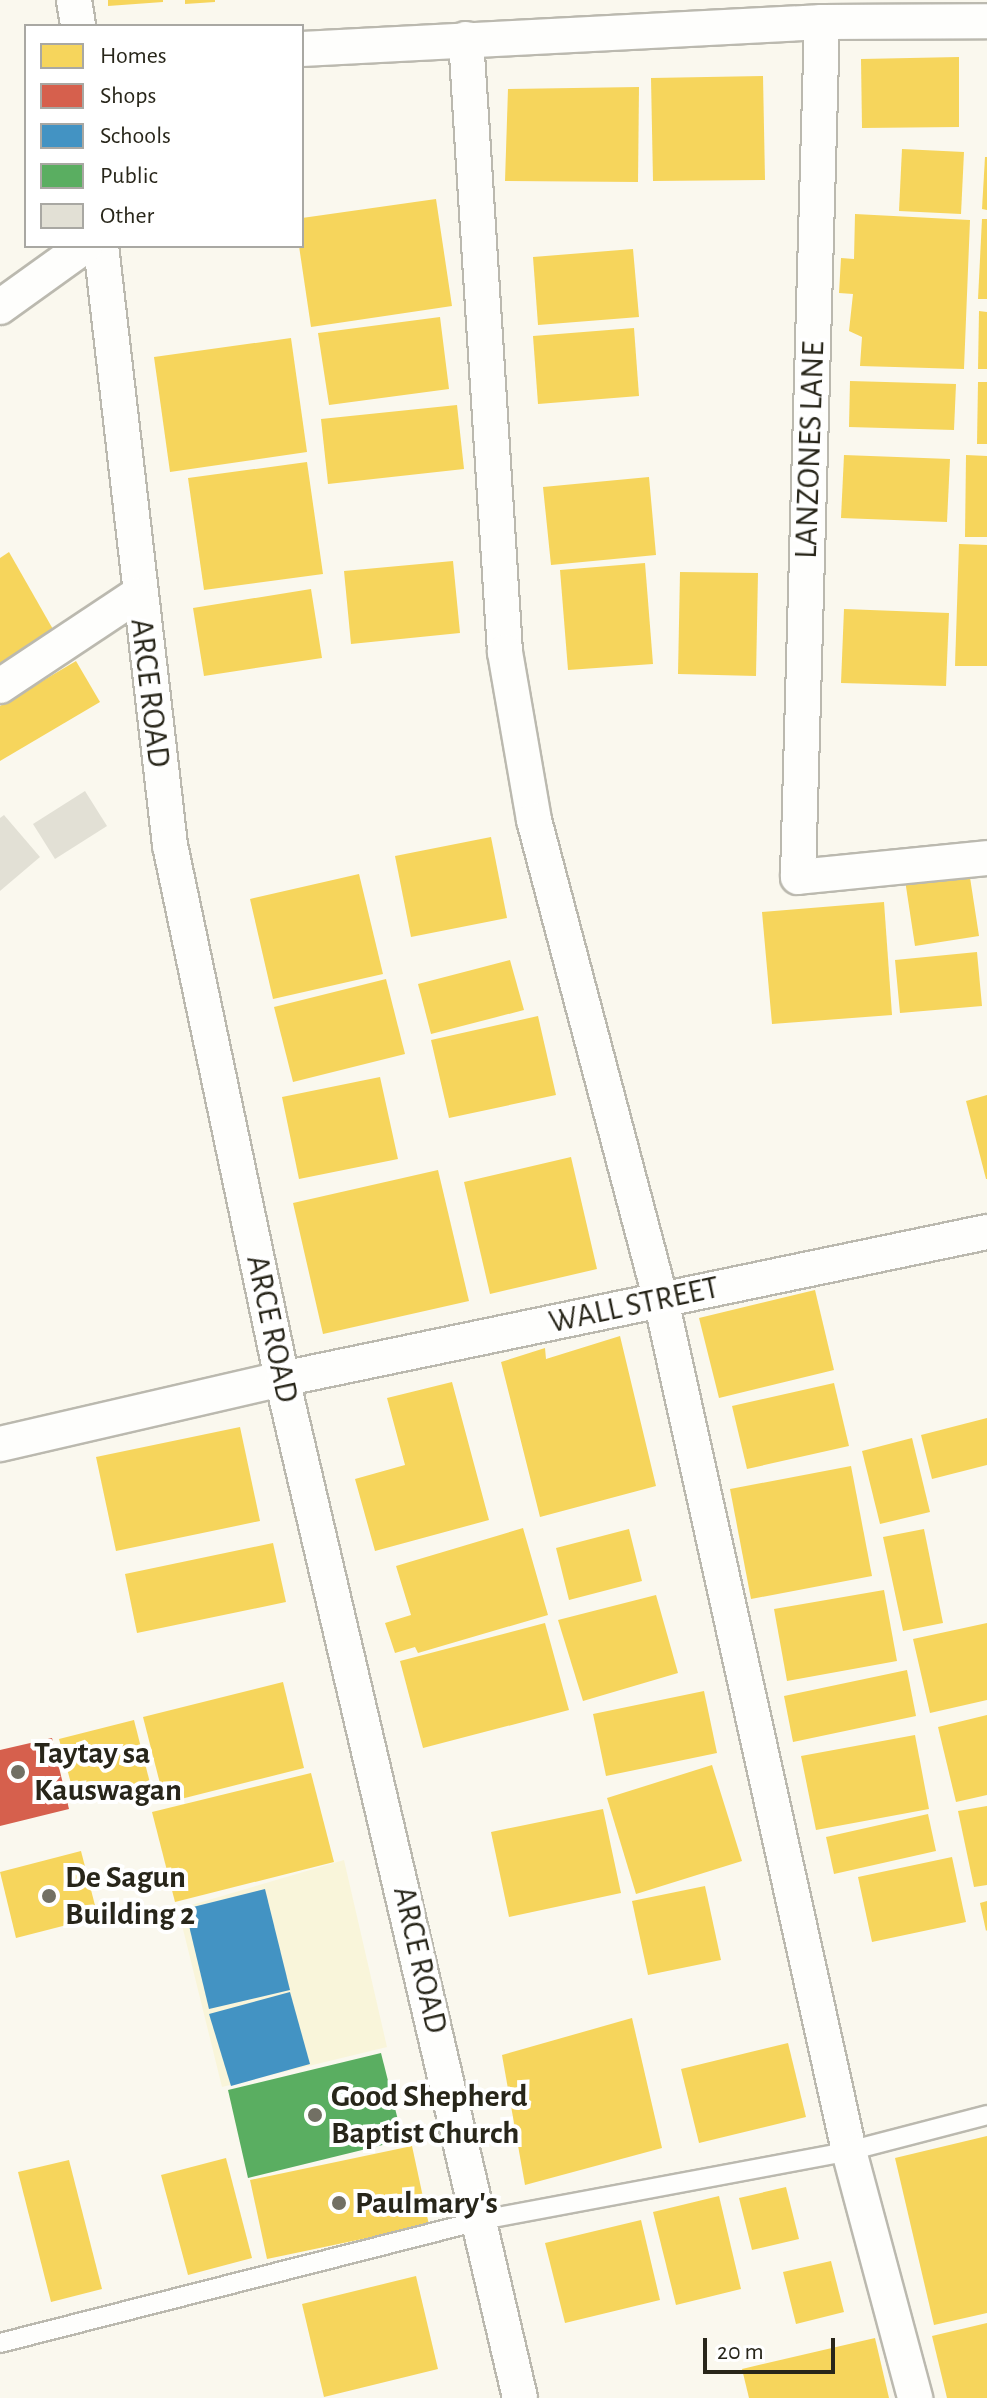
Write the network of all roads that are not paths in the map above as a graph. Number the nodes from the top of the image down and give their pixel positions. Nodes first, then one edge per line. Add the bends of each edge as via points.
1 (74, 0) edge
2 (942, 10) edge
3 (987, 21) edge
4 (806, 22) junction
5 (78, 24) edge
6 (466, 39) junction
7 (304, 49) edge
8 (82, 248) edge
9 (101, 248) edge
10 (0, 307) edge
11 (137, 595) junction
12 (0, 686) edge
13 (987, 858) edge
14 (985, 1241) edge
15 (661, 1300) junction
16 (282, 1379) junction
17 (0, 1444) edge
18 (987, 2115) edge
19 (849, 2151) junction
20 (482, 2220) junction
21 (0, 2343) edge
22 (520, 2398) edge
23 (915, 2398) edge

1 - 5 street
2 - 3 street
2 - 4 street
4 - 6 street
4 - 13 street, LANZONES LANE via 798,877
6 - 7 street
6 - 15 street via 505,652 534,820
8 - 10 street
9 - 11 street, ARCE ROAD
11 - 12 street
11 - 16 street, ARCE ROAD via 170,845
14 - 15 street, WALL STREET
15 - 16 street, WALL STREET
15 - 19 street
16 - 17 street, WALL STREET
16 - 20 street, ARCE ROAD
18 - 19 lane
19 - 20 lane
19 - 23 street
20 - 21 lane
20 - 22 street, ARCE ROAD

